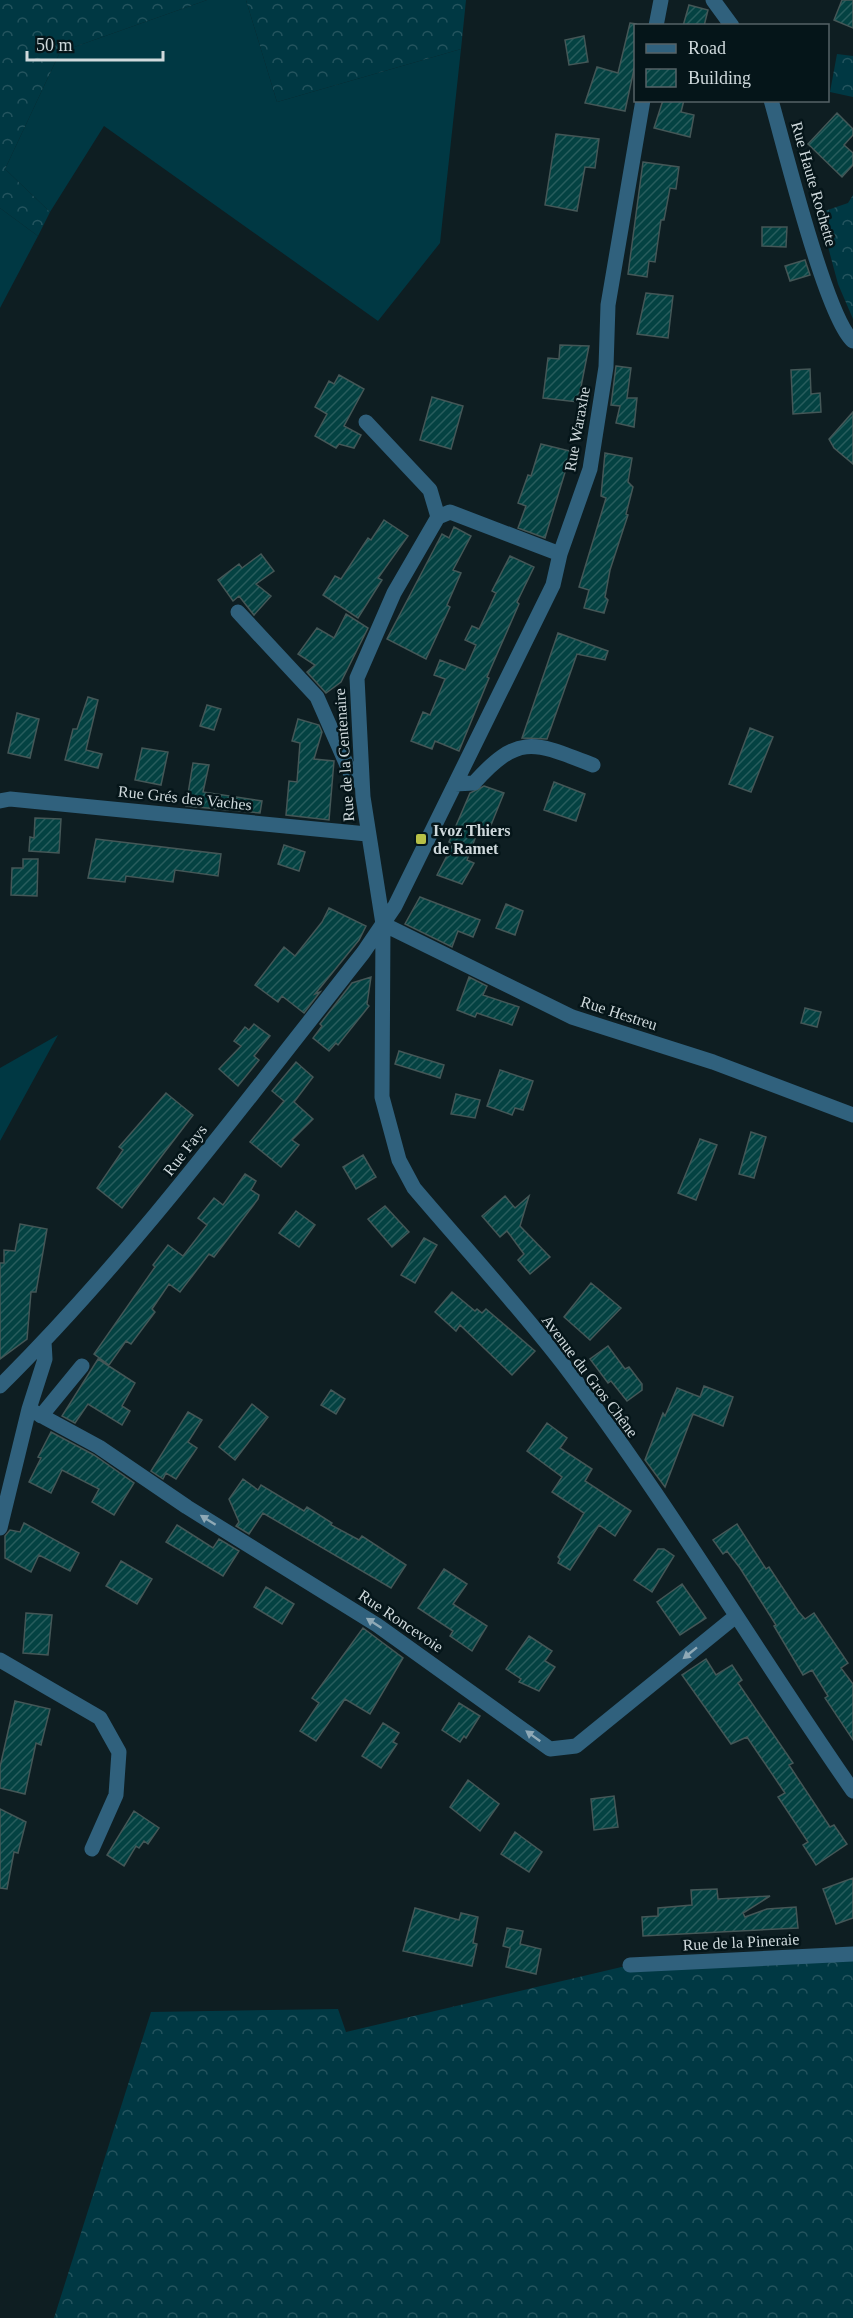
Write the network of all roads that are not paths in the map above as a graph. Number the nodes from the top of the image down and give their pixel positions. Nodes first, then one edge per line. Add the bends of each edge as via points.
1 (661, 0) edge
2 (713, 0) edge
3 (656, 24) edge
4 (731, 24) edge
5 (643, 102) edge
6 (772, 102) edge
7 (853, 341) edge
8 (366, 422) dead end
9 (438, 517) junction
10 (560, 554) junction
11 (238, 612) dead end
12 (593, 765) dead end
13 (457, 780) junction
14 (362, 785) junction
15 (0, 801) edge
16 (367, 834) junction
17 (383, 924) junction
18 (853, 1115) edge
19 (44, 1342) junction
20 (82, 1366) dead end
21 (0, 1386) edge
22 (35, 1413) junction
23 (0, 1528) edge
24 (736, 1616) junction
25 (0, 1660) edge
26 (853, 1791) edge
27 (92, 1849) dead end
28 (853, 1954) edge
29 (630, 1965) dead end

1 - 3 street
2 - 4 street
5 - 10 street, Rue Waraxhe via 608,305 606,367 590,469
6 - 7 street, Rue Haute Rochette via 829,297
8 - 9 street via 430,490
9 - 10 street via 450,512
9 - 14 street, Rue de la Centenaire via 394,593 357,678
10 - 13 street, Rue Waraxhe via 553,585
11 - 14 street via 317,697 350,772
12 - 13 street via 560,752 514,748 497,757 474,783
13 - 17 street, Rue Fays via 396,906
14 - 16 street, Rue de la Centenaire
15 - 16 street, Rue Grés des Vaches
16 - 17 street, Rue de la Centenaire
17 - 18 street, Rue Hestreu via 572,1017 713,1062
17 - 19 street, Rue Fays via 149,1225
17 - 24 street, Avenue du Gros Chêne via 382,1097 399,1160 414,1188 564,1365
19 - 21 street, Rue Fays
19 - 22 street via 45,1359
20 - 22 street
22 - 23 street
24 -> 22 street, Rue Roncevoie via 576,1746 550,1749 377,1625 99,1447
24 - 26 street, Avenue du Gros Chêne
25 - 27 street via 100,1718 118,1752 116,1795
28 - 29 street, Rue de la Pineraie

